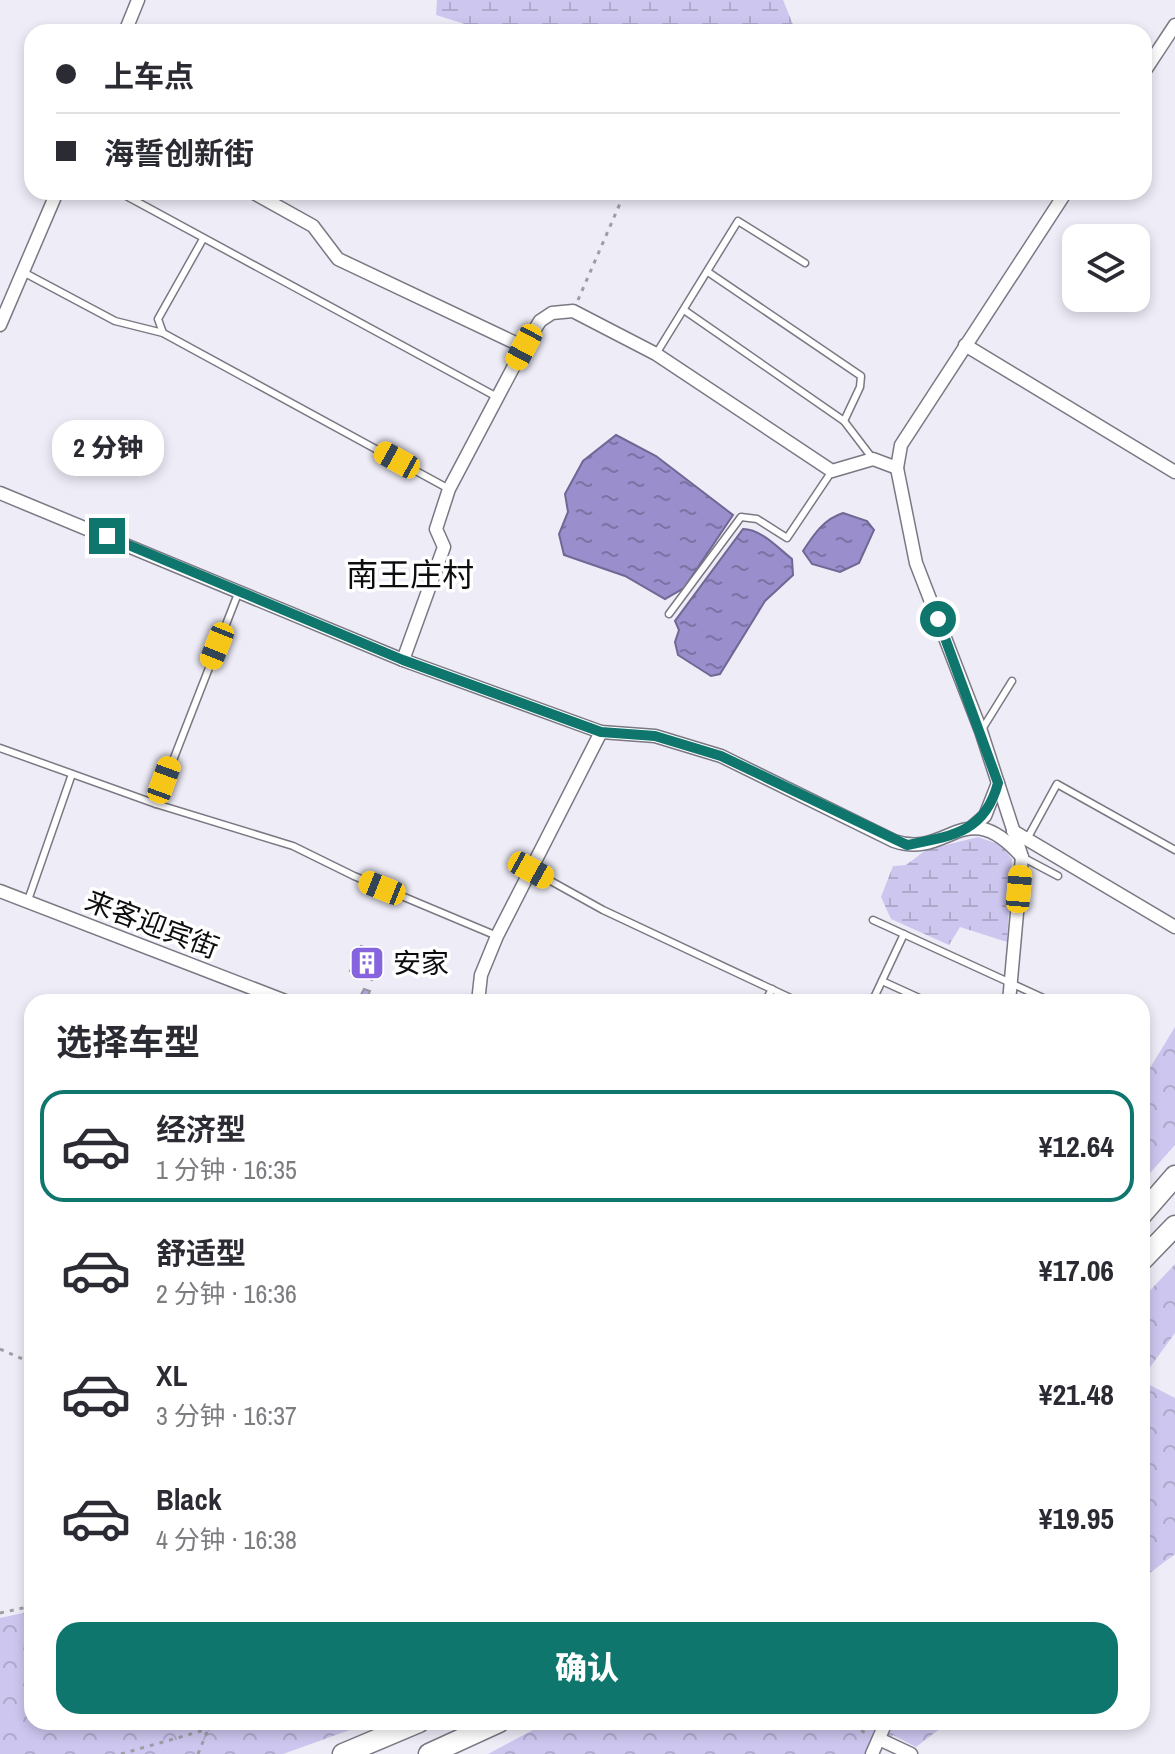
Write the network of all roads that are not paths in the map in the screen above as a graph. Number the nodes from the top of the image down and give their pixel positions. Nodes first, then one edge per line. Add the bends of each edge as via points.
1 (138, 0) edge
2 (128, 24) edge
3 (1175, 25) edge
4 (1152, 60) edge
5 (54, 200) edge
6 (133, 200) edge
7 (266, 200) edge
8 (1061, 200) edge
9 (203, 239) junction
10 (805, 263) dead end
11 (23, 272) junction
12 (708, 272) junction
13 (684, 310) junction
14 (2, 317) edge
15 (163, 333) junction
16 (965, 345) junction
17 (524, 347) junction
18 (656, 354) junction
19 (497, 397) junction
20 (844, 421) junction
21 (873, 459) junction
22 (897, 468) junction
23 (832, 471) junction
24 (1175, 472) edge
25 (449, 489) junction
26 (0, 493) edge
27 (240, 590) junction
28 (669, 614) dead end
29 (403, 660) junction
30 (1012, 681) dead end
31 (981, 731) junction
32 (601, 732) junction
33 (0, 748) edge
34 (72, 774) junction
35 (998, 783) junction
36 (156, 804) junction
37 (972, 827) junction
38 (1013, 831) junction
39 (1027, 839) junction
40 (1175, 850) edge
41 (1022, 857) junction
42 (531, 870) junction
43 (1058, 876) dead end
44 (0, 891) edge
45 (27, 903) junction
46 (873, 920) dead end
47 (1175, 927) edge
48 (904, 934) junction
49 (497, 936) junction
50 (882, 981) junction
51 (1011, 983) junction
52 (772, 989) junction
53 (267, 994) edge
54 (479, 994) edge
55 (769, 994) edge
56 (782, 994) edge
57 (876, 994) edge
58 (910, 994) edge
59 (1010, 994) edge
60 (1035, 994) edge
61 (1175, 1176) edge
62 (1150, 1205) edge
63 (1175, 1226) edge
64 (1150, 1252) edge
65 (400, 1730) edge
66 (482, 1730) edge
67 (883, 1730) edge
68 (879, 1739) junction
69 (343, 1754) edge
70 (429, 1754) edge
71 (872, 1754) edge
72 (911, 1754) edge

1 - 2 street
3 - 4 street
5 - 11 street
6 - 9 lane
7 - 17 street via 313,226 338,259
8 - 16 street
9 - 15 lane via 158,319
9 - 19 lane
10 - 12 lane via 738,221
11 - 14 street
11 - 15 lane via 115,321
12 - 13 lane
12 - 20 lane via 861,376
13 - 18 lane
13 - 20 lane
15 - 25 lane
16 - 22 street via 901,445
16 - 24 street
17 - 18 street via 540,321 552,313 573,311
17 - 19 street
18 - 23 street
19 - 25 street
20 - 21 lane
21 - 22 street
21 - 23 street
22 - 31 street via 916,563
23 - 28 lane via 787,538 757,519 741,517
25 - 29 street via 436,529 444,547
26 - 27 street
27 - 29 street
27 - 36 lane
29 - 32 street
30 - 31 lane
31 - 35 street
32 - 37 street via 688,744 907,845
32 - 42 street
33 - 34 lane
34 - 36 lane
34 - 45 lane
35 - 37 street via 985,816
35 - 38 street
36 - 49 lane via 293,846
37 - 41 street via 1003,835
38 - 39 street
38 - 41 street
39 - 40 lane via 1057,784
39 - 47 street
41 - 43 lane
41 - 51 street
42 - 49 street
42 - 52 lane
44 - 45 street, 来客迎宾街
45 - 53 street, 来客迎宾街
46 - 48 lane
48 - 50 lane
48 - 51 lane
49 - 54 street
50 - 57 lane
50 - 58 lane
51 - 59 street
51 - 60 lane
52 - 55 lane
52 - 56 lane
61 - 62 main road
63 - 64 main road
65 - 69 main road
66 - 70 main road
67 - 68 street
68 - 71 street
68 - 72 street

